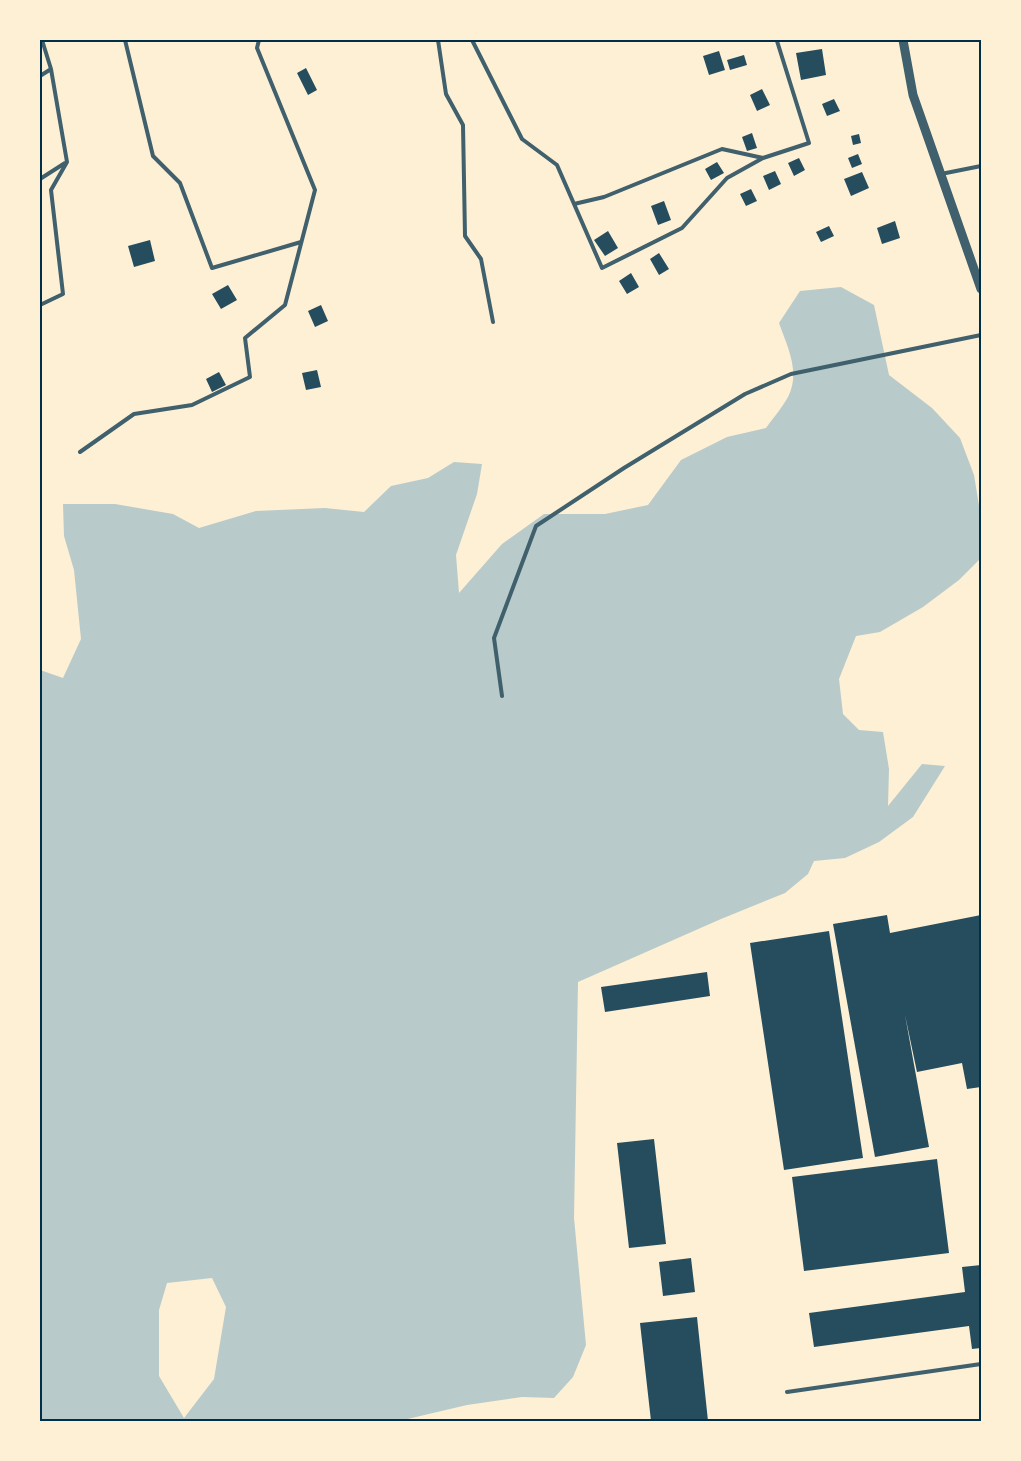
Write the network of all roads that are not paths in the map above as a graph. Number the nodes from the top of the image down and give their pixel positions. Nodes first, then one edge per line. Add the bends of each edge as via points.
1 (42, 40) edge
2 (125, 40) edge
3 (259, 40) edge
4 (438, 40) edge
5 (472, 40) edge
6 (776, 40) edge
7 (781, 40) edge
8 (903, 40) edge
9 (51, 68) junction
10 (40, 76) edge
11 (763, 158) junction
12 (67, 162) junction
13 (981, 166) edge
14 (941, 174) junction
15 (40, 180) edge
16 (574, 204) junction
17 (301, 242) junction
18 (981, 289) edge
19 (40, 305) edge
20 (493, 322) dead end
21 (981, 335) edge
22 (80, 452) dead end
23 (502, 696) dead end
24 (981, 1364) edge
25 (786, 1392) dead end

1 - 9 lane
2 - 17 lane via 153,156 180,183 212,268
3 - 17 lane via 257,48 315,190
4 - 20 lane via 446,94 464,125 465,236 481,259
5 - 16 lane via 522,139 557,165
6 - 7 lane
6 - 11 lane via 809,143
8 - 14 street via 913,95
9 - 10 lane
9 - 12 lane
11 - 16 lane via 722,149 604,197
11 - 16 lane via 727,178 682,228 602,268
12 - 15 lane
12 - 19 lane via 51,190 63,294
13 - 14 lane
14 - 18 street
17 - 22 lane via 285,306 245,338 250,377 192,405 134,414
21 - 23 lane via 791,374 744,394 536,526 494,638
24 - 25 lane

